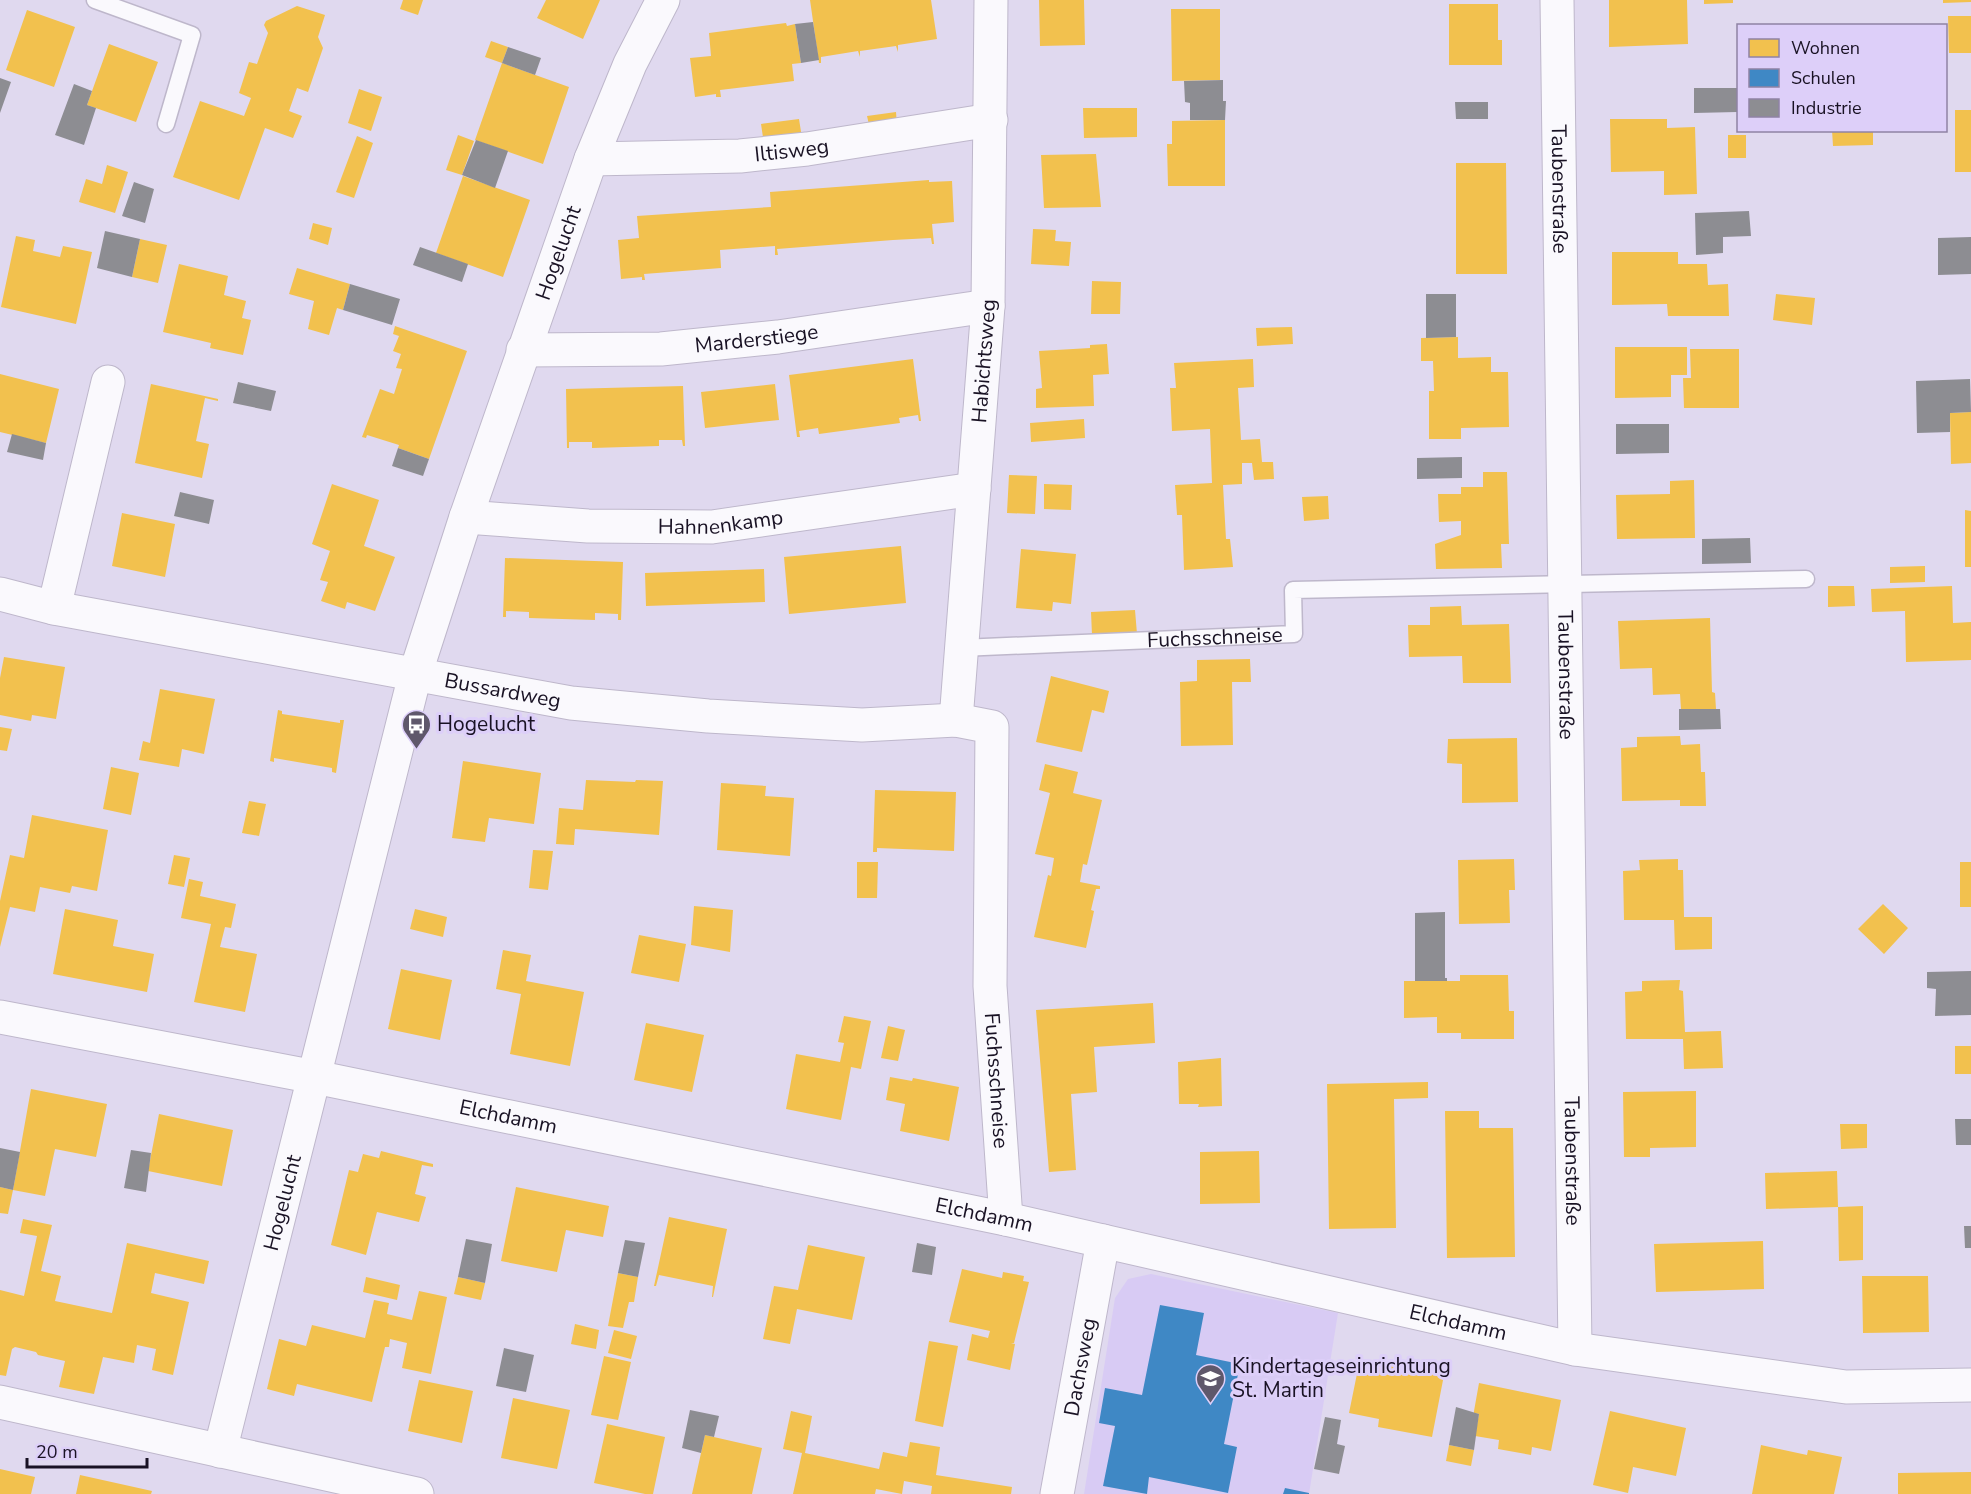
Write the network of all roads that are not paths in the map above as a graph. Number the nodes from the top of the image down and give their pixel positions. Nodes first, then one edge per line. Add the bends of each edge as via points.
1 (95, 0) edge
2 (663, 0) edge
3 (991, 0) edge
4 (1557, 0) edge
5 (991, 120) junction
6 (166, 124) dead end
7 (591, 159) junction
8 (988, 306) junction
9 (523, 350) junction
10 (108, 382) dead end
11 (974, 489) junction
12 (466, 517) junction
13 (1806, 579) dead end
14 (1565, 585) junction
15 (0, 594) edge
16 (54, 608) junction
17 (961, 648) junction
18 (415, 675) junction
19 (956, 720) junction
20 (0, 1017) edge
21 (315, 1077) junction
22 (1006, 1219) junction
23 (1103, 1240) junction
24 (1575, 1349) junction
25 (1971, 1385) edge
26 (0, 1402) edge
27 (220, 1451) junction
28 (417, 1494) edge
29 (1058, 1494) edge

1 - 6 lane via 192,35
2 - 7 street, Hogelucht via 630,64
3 - 5 street, Habichtsweg
4 - 14 street, Taubenstraße
5 - 7 street, Iltisweg via 740,156
5 - 8 street, Habichtsweg
7 - 9 street, Hogelucht
8 - 9 street, Marderstiege via 778,337 661,349
8 - 11 street, Habichtsweg
9 - 12 street, Hogelucht
10 - 16 street
11 - 12 street, Hahnenkamp via 712,527 588,526
11 - 17 street, Habichtsweg
12 - 18 street, Hogelucht
13 - 14 lane
14 - 17 lane, Fuchsschneise via 1293,590 1294,634
14 - 24 street, Taubenstraße
15 - 16 street, Bussardweg
16 - 18 street, Bussardweg
17 - 19 street, Habichtsweg
18 - 19 street, Bussardweg via 570,703 708,716 862,725
18 - 21 street, Hogelucht
19 - 22 street, Fuchsschneise via 992,727 990,986
20 - 21 street, Elchdamm
21 - 22 street, Elchdamm
21 - 27 street, Hogelucht
22 - 23 street, Elchdamm
23 - 24 street, Elchdamm
23 - 29 street, Dachsweg
24 - 25 street, Elchdamm via 1846,1387
26 - 27 street
27 - 28 street

